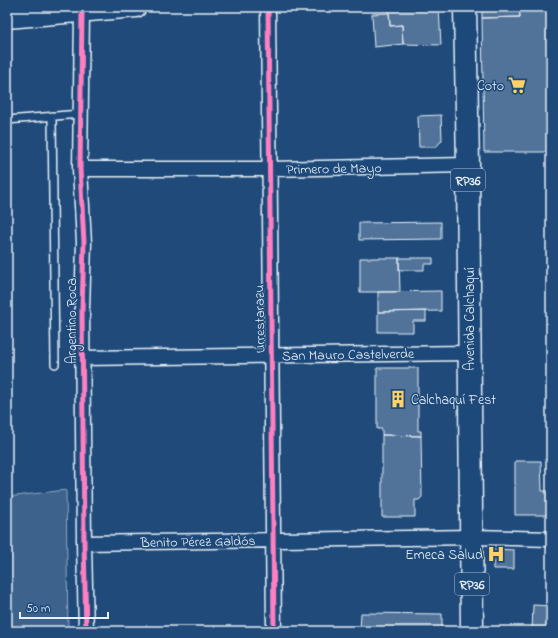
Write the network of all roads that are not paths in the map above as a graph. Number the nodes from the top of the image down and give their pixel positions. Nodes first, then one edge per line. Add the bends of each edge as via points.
1 (136, 7) edge
2 (268, 7) edge
3 (465, 7) edge
4 (82, 12) junction
5 (7, 18) edge
6 (80, 114) junction
7 (52, 116) junction
8 (7, 120) edge
9 (468, 165) junction
10 (80, 169) junction
11 (269, 169) junction
12 (469, 353) junction
13 (272, 355) junction
14 (83, 358) junction
15 (55, 364) dead end
16 (472, 537) junction
17 (551, 539) edge
18 (273, 540) junction
19 (84, 543) junction
20 (86, 631) edge
21 (274, 631) edge
22 (472, 631) edge

1 - 4 main road
2 - 11 street, Urrestarazu
3 - 9 main road, Avenida Calchaquí / RP36
4 - 5 main road
4 - 6 street, Argentino Roca
6 - 7 lane
6 - 10 street, Argentino Roca
7 - 8 lane
7 - 15 lane
9 - 11 street, Primero de Mayo
9 - 12 main road, Avenida Calchaquí / RP36
10 - 11 street, Primero de Mayo
10 - 14 street, Argentino Roca via 84,243
11 - 13 street, Urrestarazu
12 - 13 street, San Mauro Castelverde
12 - 16 main road, Avenida Calchaquí / RP36
13 - 14 street, San Mauro Castelverde
13 - 18 street, Urrestarazu
14 - 19 street, Argentino Roca
16 - 17 street, Benito Pérez Galdós
16 - 18 street, Benito Pérez Galdós
16 - 22 main road, Avenida Calchaquí / RP36
18 - 19 street, Benito Pérez Galdós
18 - 21 street, Urrestarazu
19 - 20 street, Argentino Roca

